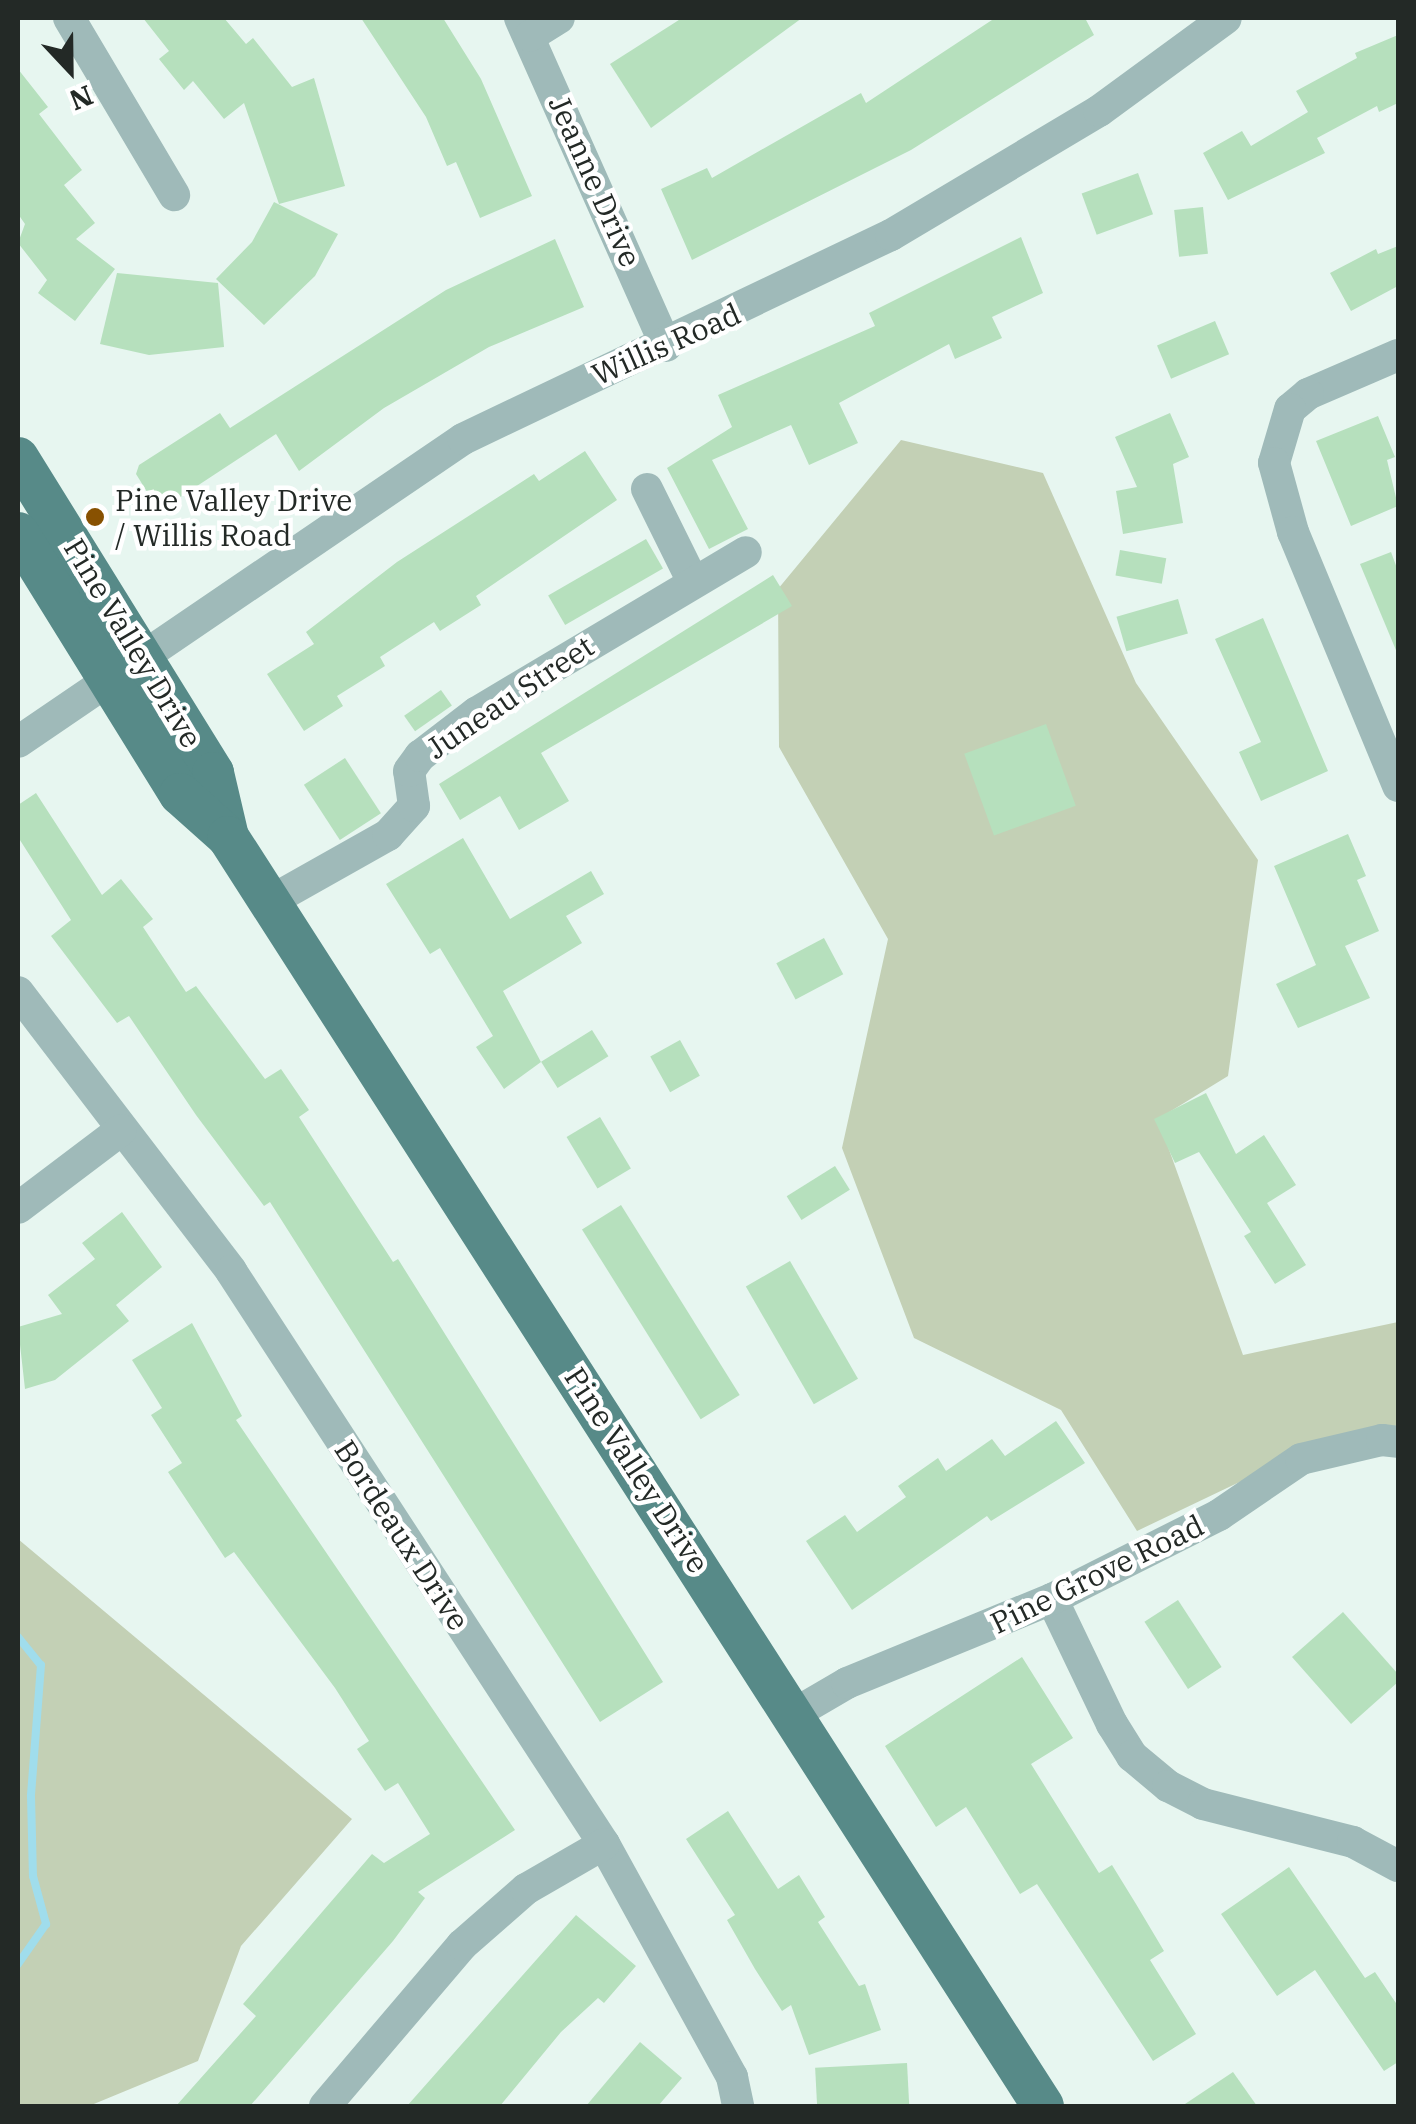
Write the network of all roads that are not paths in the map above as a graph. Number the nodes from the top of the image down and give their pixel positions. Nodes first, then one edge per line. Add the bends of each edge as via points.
1 (69, 18) edge
2 (559, 18) edge
3 (1226, 18) edge
4 (525, 27) edge
5 (174, 195) dead end
6 (666, 346) junction
7 (1398, 355) edge
8 (18, 458) edge
9 (647, 490) dead end
10 (18, 534) edge
11 (746, 552) dead end
12 (692, 580) junction
13 (129, 670) junction
14 (1385, 712) edge
15 (18, 742) edge
16 (1398, 786) edge
17 (270, 902) junction
18 (18, 992) edge
19 (121, 1130) junction
20 (18, 1208) edge
21 (1398, 1442) edge
22 (1052, 1599) junction
23 (794, 1714) junction
24 (604, 1844) junction
25 (1398, 1866) edge
26 (325, 2106) edge
27 (738, 2106) edge
28 (1043, 2106) edge

1 - 5 street
2 - 4 street
3 - 6 street, Willis Road via 1022,160 891,235
4 - 6 street, Jeanne Drive
6 - 13 street, Willis Road via 462,440
7 - 14 street via 1308,394 1281,428 1274,463 1285,511
8 - 13 main road, Pine Valley Drive
9 - 12 street
10 - 13 main road, Pine Valley Drive
11 - 12 street, Juneau Street
12 - 17 street, Juneau Street via 476,713 409,771 414,806 388,835
13 - 15 street, Willis Road
13 - 17 main road, Pine Valley Drive via 213,772 228,837
14 - 16 street
17 - 23 main road, Pine Valley Drive
18 - 19 street, Bordeaux Drive
19 - 20 street
19 - 24 street, Bordeaux Drive via 231,1271
21 - 22 street, Pine Grove Road via 1302,1459 1219,1515
22 - 23 street, Pine Grove Road via 847,1684
22 - 25 street via 1112,1724 1132,1756 1168,1786 1202,1804 1353,1842
23 - 28 main road, Pine Valley Drive
24 - 26 street via 526,1889 462,1945
24 - 27 street, Bordeaux Drive via 732,2077

